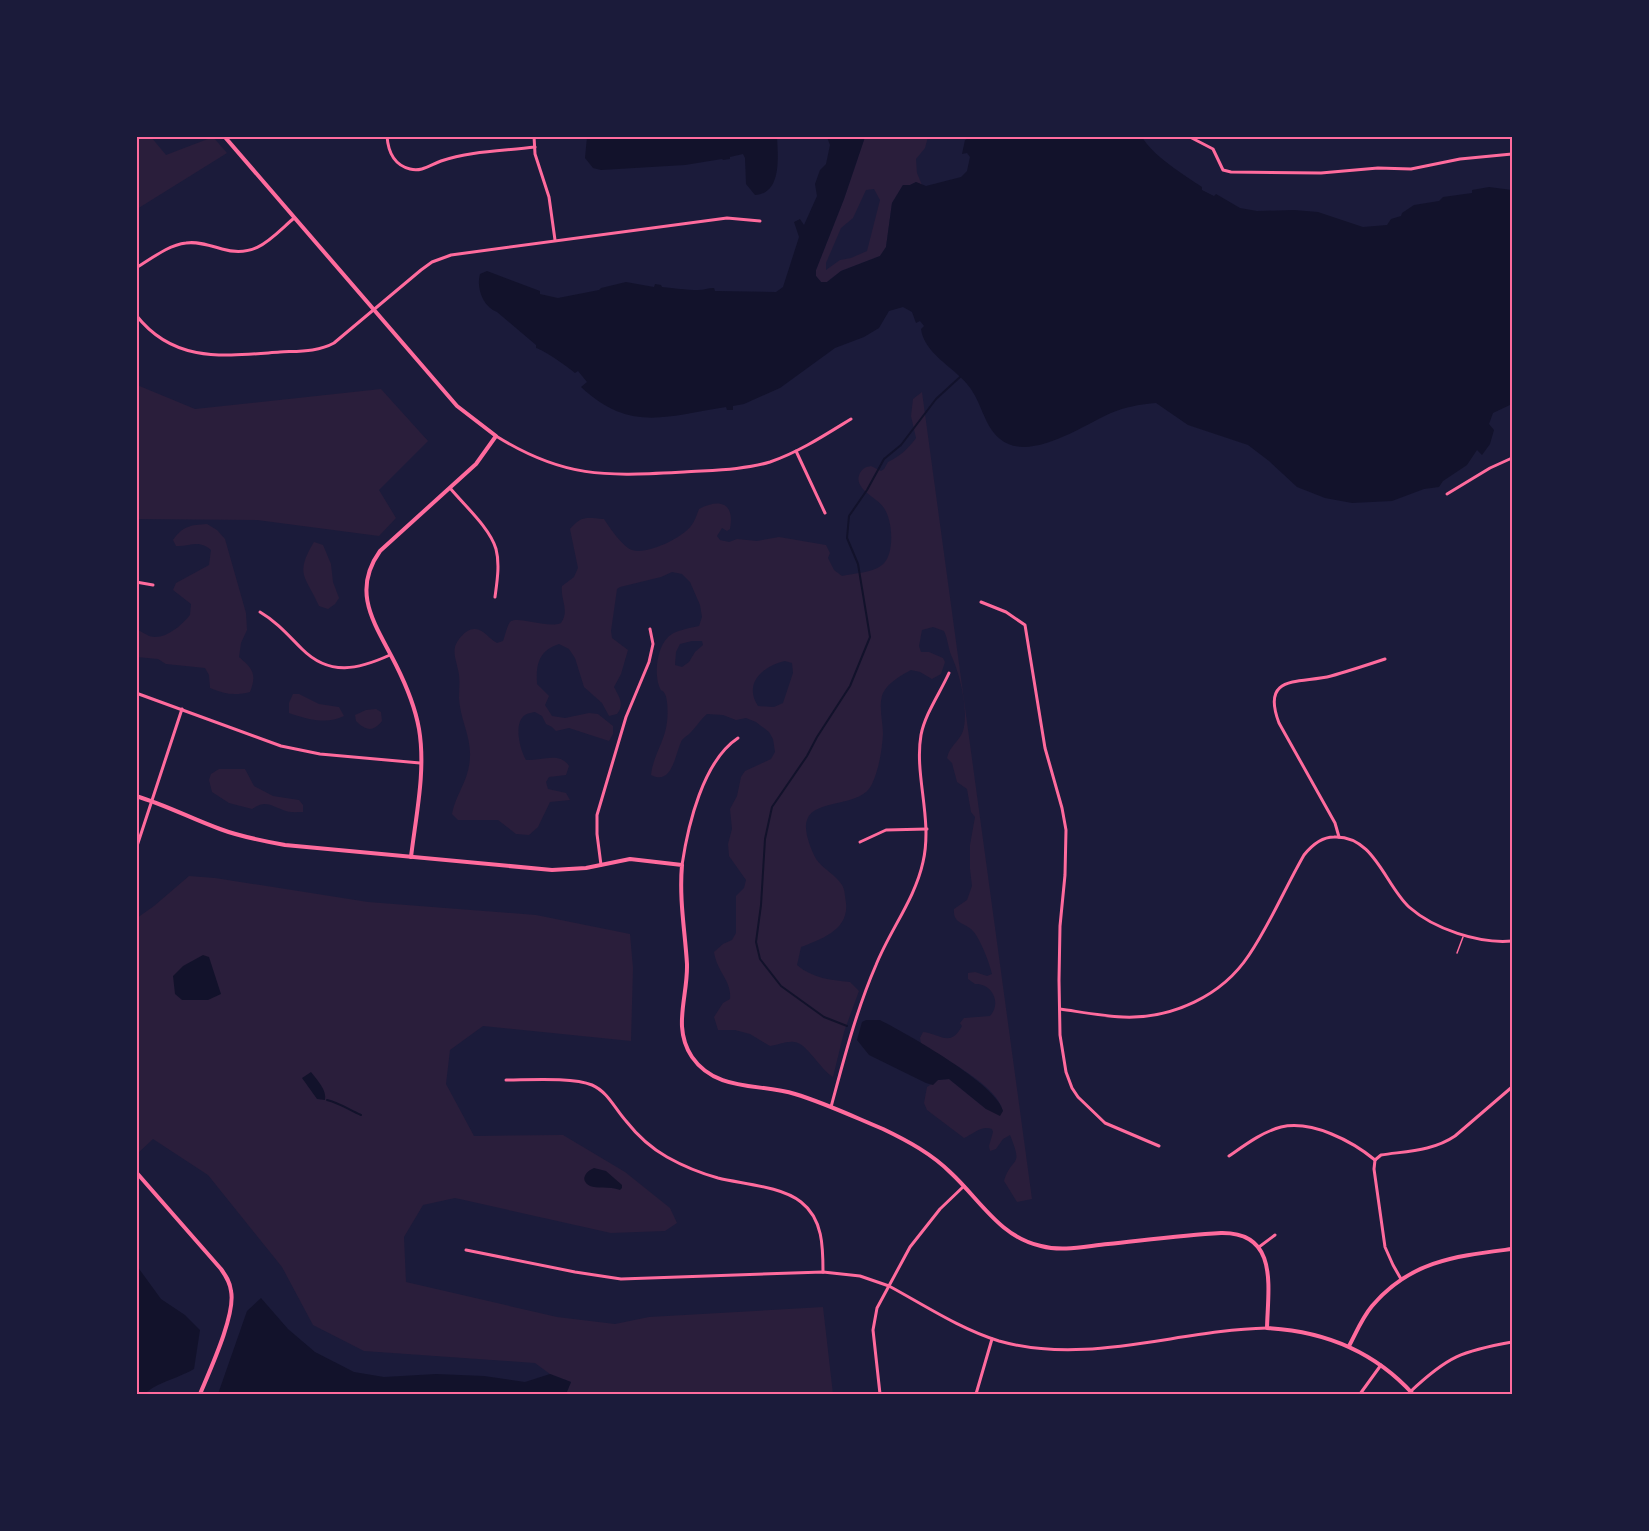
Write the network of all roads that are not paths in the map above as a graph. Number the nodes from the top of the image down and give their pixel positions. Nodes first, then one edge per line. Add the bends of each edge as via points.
1 (387, 136) edge
2 (534, 136) edge
3 (1188, 136) edge
4 (226, 137) edge
5 (535, 147) junction
6 (1512, 154) edge
7 (294, 218) junction
8 (760, 221) dead end
9 (555, 241) junction
10 (136, 268) edge
11 (374, 310) junction
12 (136, 315) edge
13 (851, 419) dead end
14 (496, 436) junction
15 (796, 451) junction
16 (1512, 458) edge
17 (450, 488) junction
18 (1447, 495) dead end
19 (825, 513) dead end
20 (136, 582) edge
21 (153, 585) dead end
22 (495, 597) dead end
23 (981, 602) dead end
24 (260, 612) dead end
25 (650, 629) dead end
26 (390, 655) junction
27 (1385, 659) dead end
28 (949, 673) dead end
29 (136, 693) edge
30 (182, 710) junction
31 (738, 738) dead end
32 (420, 763) junction
33 (136, 796) edge
34 (152, 801) junction
35 (927, 829) junction
36 (1340, 837) junction
37 (860, 842) dead end
38 (136, 849) edge
39 (411, 857) junction
40 (601, 865) junction
41 (682, 865) junction
42 (1464, 936) junction
43 (1512, 941) edge
44 (1457, 953) dead end
45 (1059, 1009) junction
46 (506, 1080) dead end
47 (1512, 1087) edge
48 (831, 1107) junction
49 (1159, 1146) dead end
50 (1228, 1156) dead end
51 (1375, 1160) junction
52 (136, 1172) edge
53 (964, 1186) junction
54 (1275, 1235) dead end
55 (1259, 1247) junction
56 (1512, 1249) edge
57 (466, 1250) dead end
58 (823, 1272) junction
59 (1401, 1279) junction
60 (889, 1286) junction
61 (1267, 1328) junction
62 (992, 1338) junction
63 (1512, 1342) edge
64 (1349, 1346) junction
65 (1381, 1365) junction
66 (1412, 1393) edge
67 (200, 1395) edge
68 (880, 1395) edge
69 (976, 1395) edge
70 (1360, 1395) edge

1 - 5 street via 388,149 396,160 413,170 464,156
2 - 5 street
3 - 6 street via 1210,146 1223,170 1231,172 1411,169
4 - 7 street
5 - 9 street via 548,190
7 - 10 street via 256,249 236,252 183,243
7 - 11 street
8 - 9 street via 727,218
9 - 11 street via 440,258
11 - 12 street via 334,343 322,348 230,356 201,354 174,345
11 - 14 street via 457,406
13 - 15 street
14 - 15 street via 545,462 608,475 741,468
14 - 17 street via 476,464
15 - 19 street
16 - 18 street
17 - 22 street via 495,546
17 - 26 street via 384,546 369,571 368,607
20 - 21 street
23 - 45 street via 1026,625 1045,748 1064,816 1066,855 1058,949
24 - 26 street via 280,625 307,653 333,666 361,667
25 - 40 street via 649,662 630,705 597,815
26 - 32 street via 416,714
27 - 36 street via 1330,676 1285,683 1274,699 1276,716
28 - 35 street via 921,737
29 - 30 street
30 - 32 street via 298,750
30 - 34 street
31 - 41 street via 724,749 704,786
32 - 39 street
33 - 34 street
34 - 38 street
34 - 39 street via 221,830 266,842
35 - 37 street via 886,830
35 - 48 street via 918,881 885,942 861,1000
36 - 42 street via 1362,846 1412,909
36 - 45 street via 1320,840 1308,850 1249,955 1213,992 1189,1005 1137,1016
39 - 40 street via 552,870
40 - 41 street via 630,859
41 - 48 street via 680,890 687,967 681,1020 690,1054 704,1071 722,1081 792,1093
42 - 43 street
42 - 44 lane
45 - 49 street via 1063,1058 1075,1092 1105,1123
46 - 58 street via 592,1085 608,1097 636,1132 666,1156 701,1173 795,1198 818,1224
47 - 51 street via 1445,1143 1381,1155
48 - 53 street via 913,1145
50 - 51 street via 1264,1134 1295,1126 1340,1137
51 - 59 street via 1385,1247
52 - 67 street via 229,1280 229,1318
53 - 55 street via 1006,1230 1043,1247 1228,1233 1244,1236
53 - 60 street via 923,1230
54 - 55 street
55 - 61 street via 1267,1270
56 - 59 street via 1448,1258
57 - 58 street via 621,1280
58 - 60 street via 860,1276
59 - 64 street via 1371,1308
60 - 62 street
60 - 68 street via 877,1308 873,1330
61 - 62 street via 1077,1351 1041,1350
61 - 64 street via 1299,1330
62 - 69 street
63 - 66 street via 1475,1348 1458,1356 1434,1371
64 - 65 street
65 - 66 street
65 - 70 street

